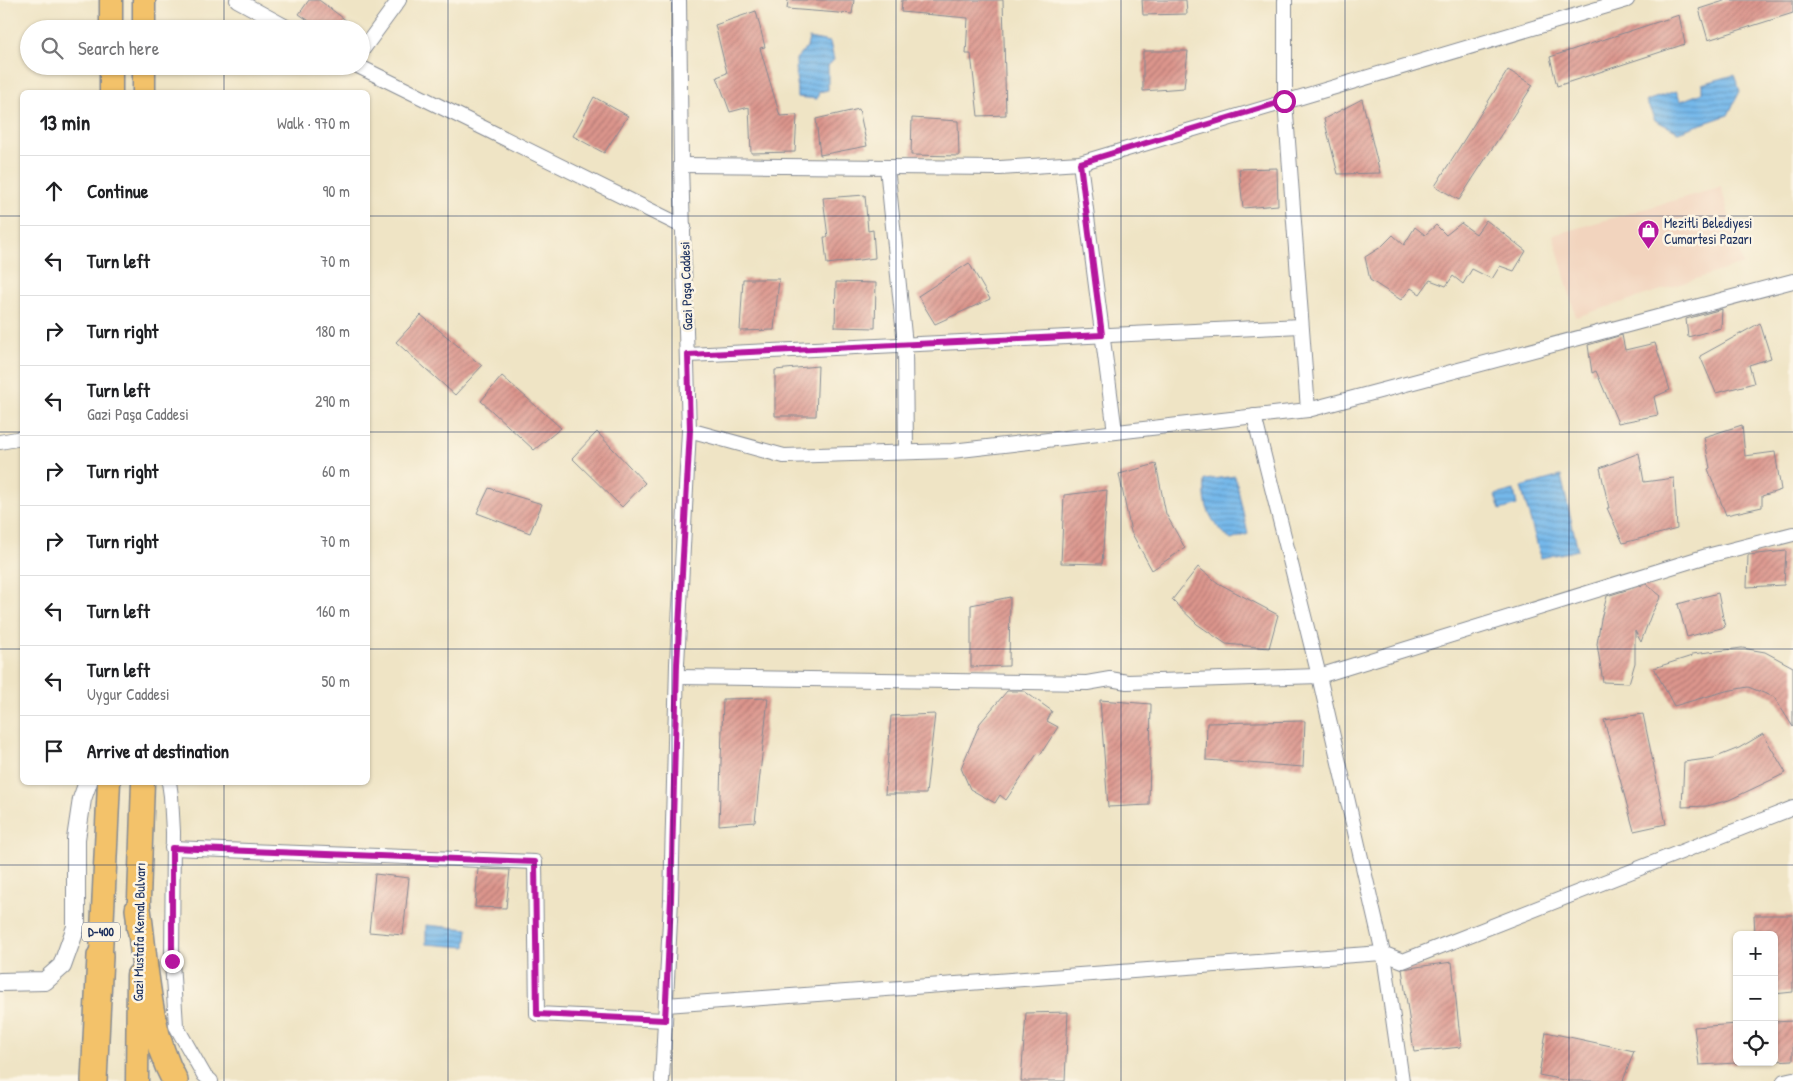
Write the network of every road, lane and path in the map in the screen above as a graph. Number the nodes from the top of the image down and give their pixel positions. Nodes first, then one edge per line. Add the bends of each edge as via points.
1 (111, 0) edge
2 (144, 0) edge
3 (237, 0) edge
4 (399, 0) edge
5 (678, 0) edge
6 (1285, 0) edge
7 (1627, 0) edge
8 (111, 20) edge
9 (144, 20) edge
10 (274, 20) edge
11 (370, 40) edge
12 (370, 72) edge
13 (111, 75) edge
14 (144, 75) edge
15 (111, 90) edge
16 (144, 90) edge
17 (1284, 101) junction
18 (1080, 163) junction
19 (681, 165) junction
20 (887, 166) junction
21 (684, 227) junction
22 (1793, 281) edge
23 (1301, 326) junction
24 (1102, 335) junction
25 (904, 345) junction
26 (688, 355) junction
27 (1308, 410) junction
28 (1254, 416) junction
29 (690, 430) junction
30 (1115, 432) junction
31 (20, 438) edge
32 (0, 442) edge
33 (906, 452) junction
34 (1793, 534) edge
35 (1319, 676) junction
36 (677, 677) junction
37 (87, 785) edge
38 (109, 785) edge
39 (144, 785) edge
40 (169, 785) edge
41 (1793, 808) edge
42 (172, 848) junction
43 (138, 909) junction
44 (1382, 953) junction
45 (100, 956) junction
46 (0, 982) edge
47 (666, 1005) junction
48 (665, 1020) junction
49 (1793, 1079) edge
50 (94, 1081) edge
51 (99, 1081) edge
52 (137, 1081) edge
53 (174, 1081) edge
54 (211, 1081) edge
55 (662, 1081) edge
56 (1402, 1081) edge
57 (1784, 1081) edge

1 - 8 highway
2 - 9 highway
3 - 10 street
4 - 11 street
5 - 19 street, Gazi Paşa Caddesi
6 - 17 street
7 - 17 street
12 - 21 street
13 - 15 highway
14 - 16 highway
17 - 18 street
17 - 23 street
18 - 20 street via 1000,168
18 - 24 street
19 - 20 street
19 - 21 street, Gazi Paşa Caddesi
20 - 25 street
21 - 26 street, Gazi Paşa Caddesi
22 - 27 street
23 - 24 street
23 - 27 street
24 - 25 street
24 - 30 street
25 - 26 street
25 - 33 street
26 - 29 street, Gazi Paşa Caddesi
27 - 28 street
28 - 30 street
28 - 35 street
29 - 33 street via 784,456
29 - 36 street, Gazi Paşa Caddesi
30 - 33 street via 952,451
31 - 32 street
34 - 35 street via 1707,556
35 - 36 street via 1127,682 1110,679 1087,683
35 - 44 street
36 - 47 street, Gazi Paşa Caddesi
37 - 46 street via 76,839 76,927 62,966 46,981
38 - 45 highway, D-400
39 - 43 highway, Gazi Mustafa Kemal Bulvarı / D-400
40 - 42 street
41 - 44 street via 1403,961
42 - 48 street via 535,862 537,1014
42 - 54 street via 172,961 176,1026 204,1075
43 - 52 highway, Gazi Mustafa Kemal Bulvarı / D-400
43 - 53 highway via 152,1020
44 - 47 street
44 - 56 street
45 - 50 highway
45 - 51 highway, D-400
47 - 48 street, Gazi Paşa Caddesi
48 - 55 street, Gazi Paşa Caddesi
49 - 57 street

